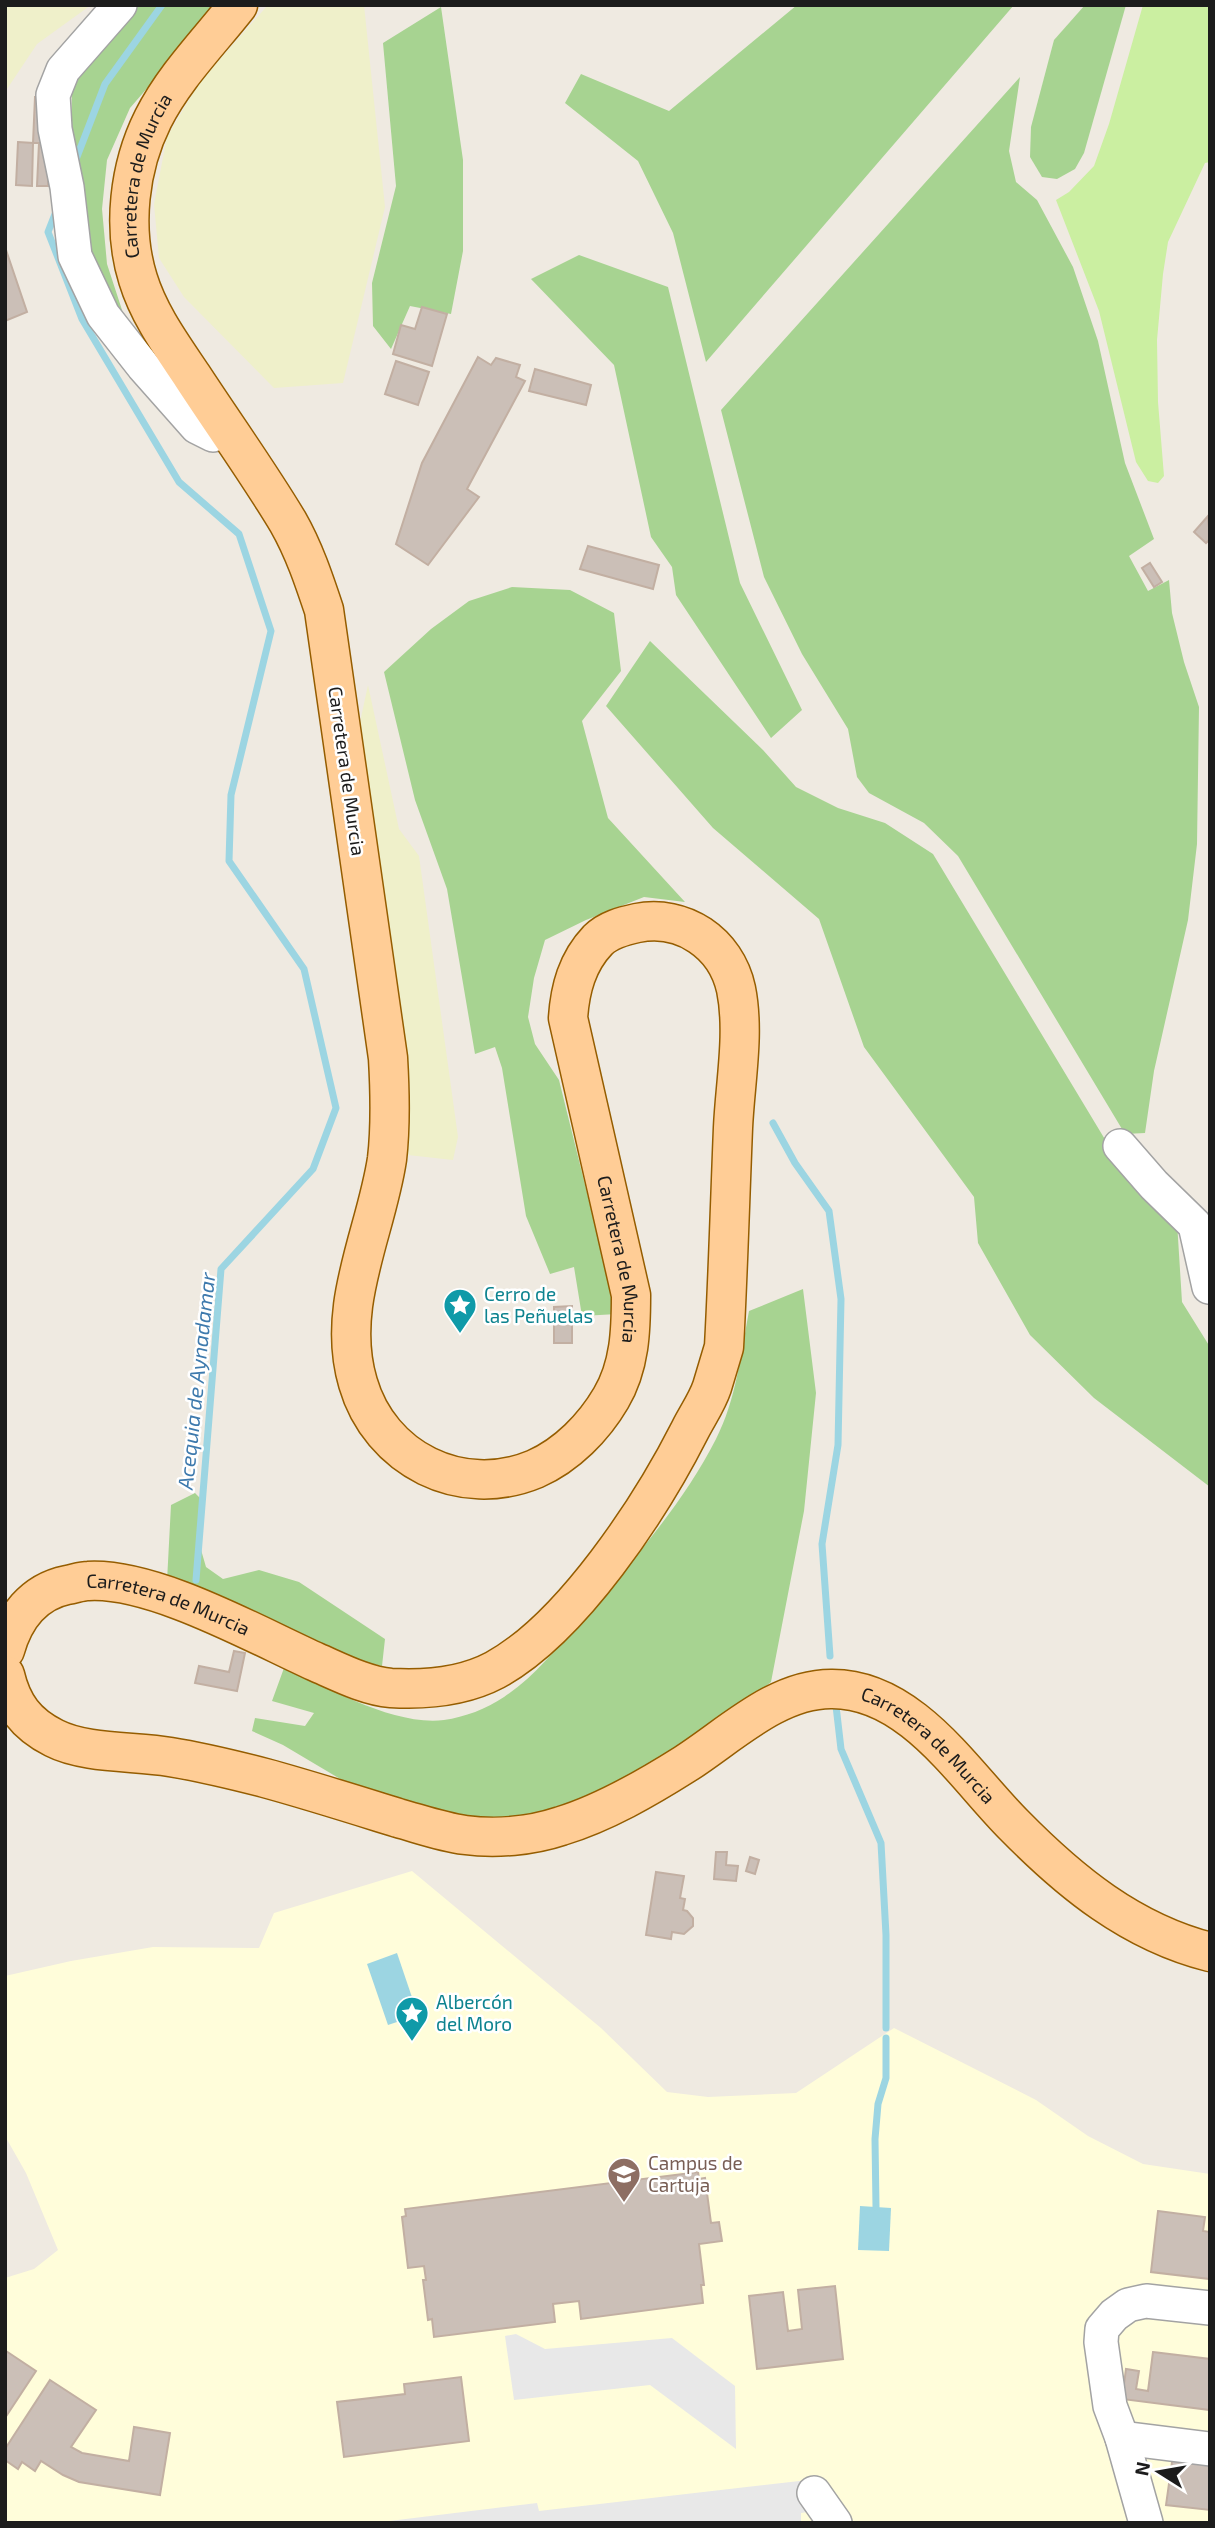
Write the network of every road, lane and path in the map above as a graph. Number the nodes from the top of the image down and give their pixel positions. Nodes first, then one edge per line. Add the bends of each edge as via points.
1 (120, 5) edge
2 (239, 5) edge
3 (227, 429) junction
4 (1120, 1146) dead end
5 (1209, 1287) edge
6 (5, 1650) edge
7 (5, 1675) edge
8 (1210, 1952) edge
9 (1210, 2308) edge
10 (1210, 2325) edge
11 (1104, 2357) junction
12 (1122, 2438) junction
13 (1210, 2449) edge
14 (814, 2493) dead end
15 (835, 2523) edge
16 (1146, 2523) edge

1 - 3 lane via 63,70 53,95 75,256 103,315 152,376 197,427 214,435
2 - 3 main road, Carretera de Murcia via 173,86 152,120 130,200 130,238 138,279 159,327
3 - 6 main road, Carretera de Murcia via 309,565 324,610 332,663 391,1103 386,1160 353,1301 351,1343 358,1383 373,1417 412,1459 435,1471 480,1479 534,1469 557,1457 579,1440 612,1396 631,1338 631,1295 568,1018 569,996 585,957 600,939 637,923 679,924 708,940 725,961 736,989 738,1045 724,1346 711,1390 675,1461 635,1522 548,1632 495,1670 458,1684 388,1688 348,1676 173,1598 128,1585 88,1581 54,1588 31,1603 11,1629
4 - 5 lane via 1195,1225
7 - 8 main road, Carretera de Murcia via 10,1696 28,1721 56,1739 265,1778 429,1827 496,1837 561,1826 622,1800 792,1697 832,1688 859,1691 894,1707 930,1733 1015,1826 1087,1892 1158,1935
9 - 11 lane via 1146,2301 1128,2305 1102,2329
10 - 11 lane via 1144,2318 1118,2330
11 - 12 lane via 1110,2406
12 - 13 lane
12 - 16 lane
14 - 15 lane

